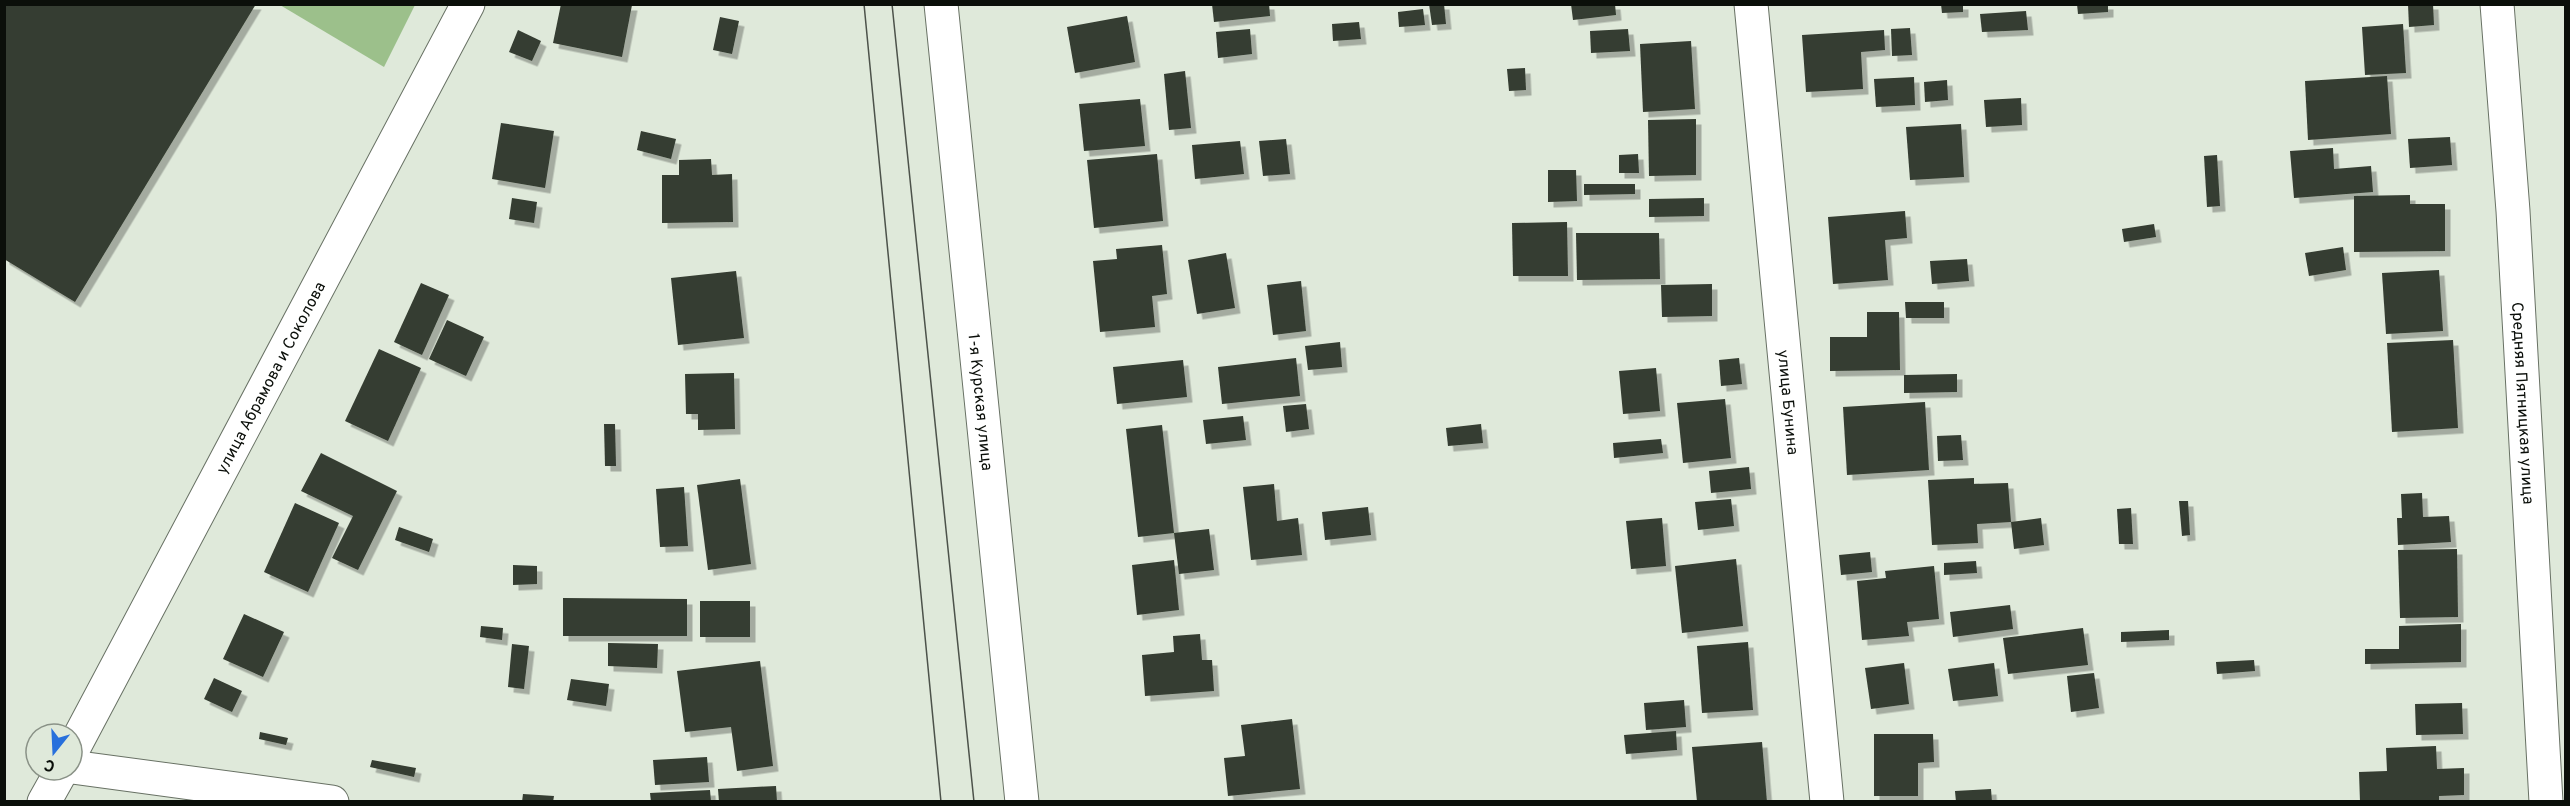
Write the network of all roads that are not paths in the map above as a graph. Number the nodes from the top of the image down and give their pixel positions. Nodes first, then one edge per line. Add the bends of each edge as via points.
1 (468, 4) edge
2 (941, 4) edge
3 (1751, 4) edge
4 (2497, 4) edge
5 (84, 728) edge
6 (84, 769) edge
7 (55, 782) edge
8 (44, 801) edge
9 (332, 801) edge
10 (1022, 801) edge
11 (1827, 801) edge
12 (2546, 801) edge

1 - 5 street, улица Абрамова и Соколова
2 - 10 street, 1-я Курская улица
3 - 11 street, улица Бунина
4 - 12 street, Средняя Пятницкая улица via 2513,212
6 - 9 street
7 - 8 street

